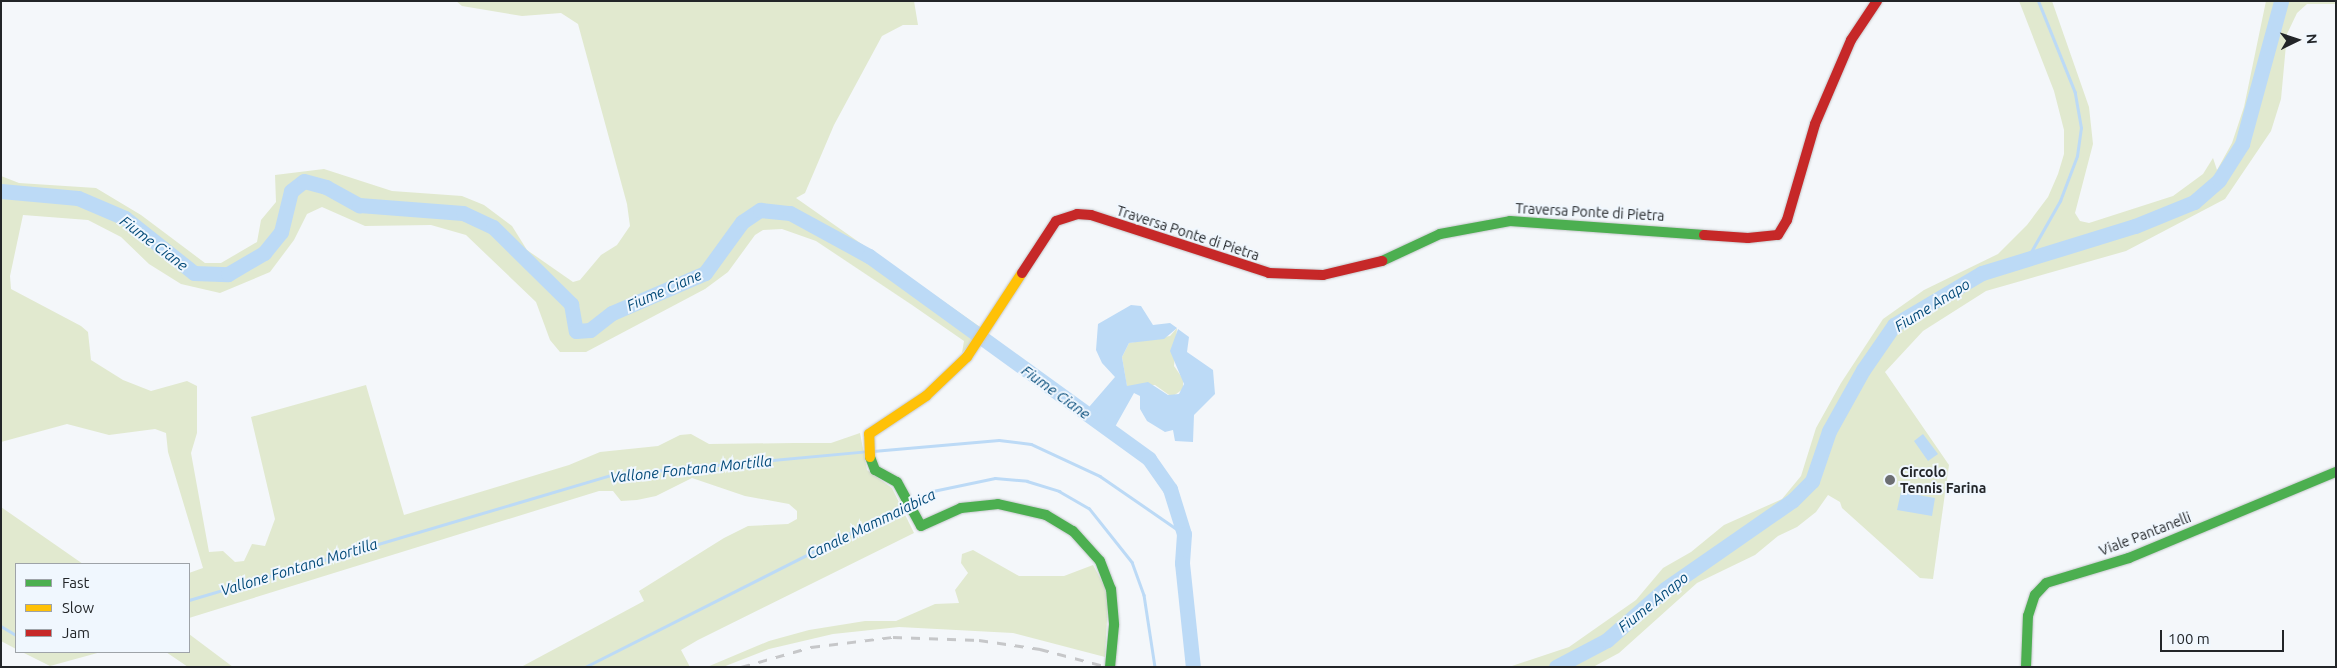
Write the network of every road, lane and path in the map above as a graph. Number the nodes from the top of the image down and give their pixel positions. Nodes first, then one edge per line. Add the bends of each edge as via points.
1 (1877, 1) edge
2 (2336, 472) edge
3 (1110, 667) edge
4 (2026, 667) edge

1 - 3 street, Traversa Ponte di Pietra via 1851,40 1815,124 1787,220 1778,235 1748,238 1510,221 1440,234 1371,266 1323,275 1269,273 1233,264 1091,215 1077,214 1056,221 975,346 926,396 869,434 870,459 875,470 897,482 922,526 961,508 998,504 1038,512 1073,531 1100,561 1111,589 1114,625
2 - 4 street, Viale Pantanelli via 2129,558 2046,583 2035,595 2028,616

